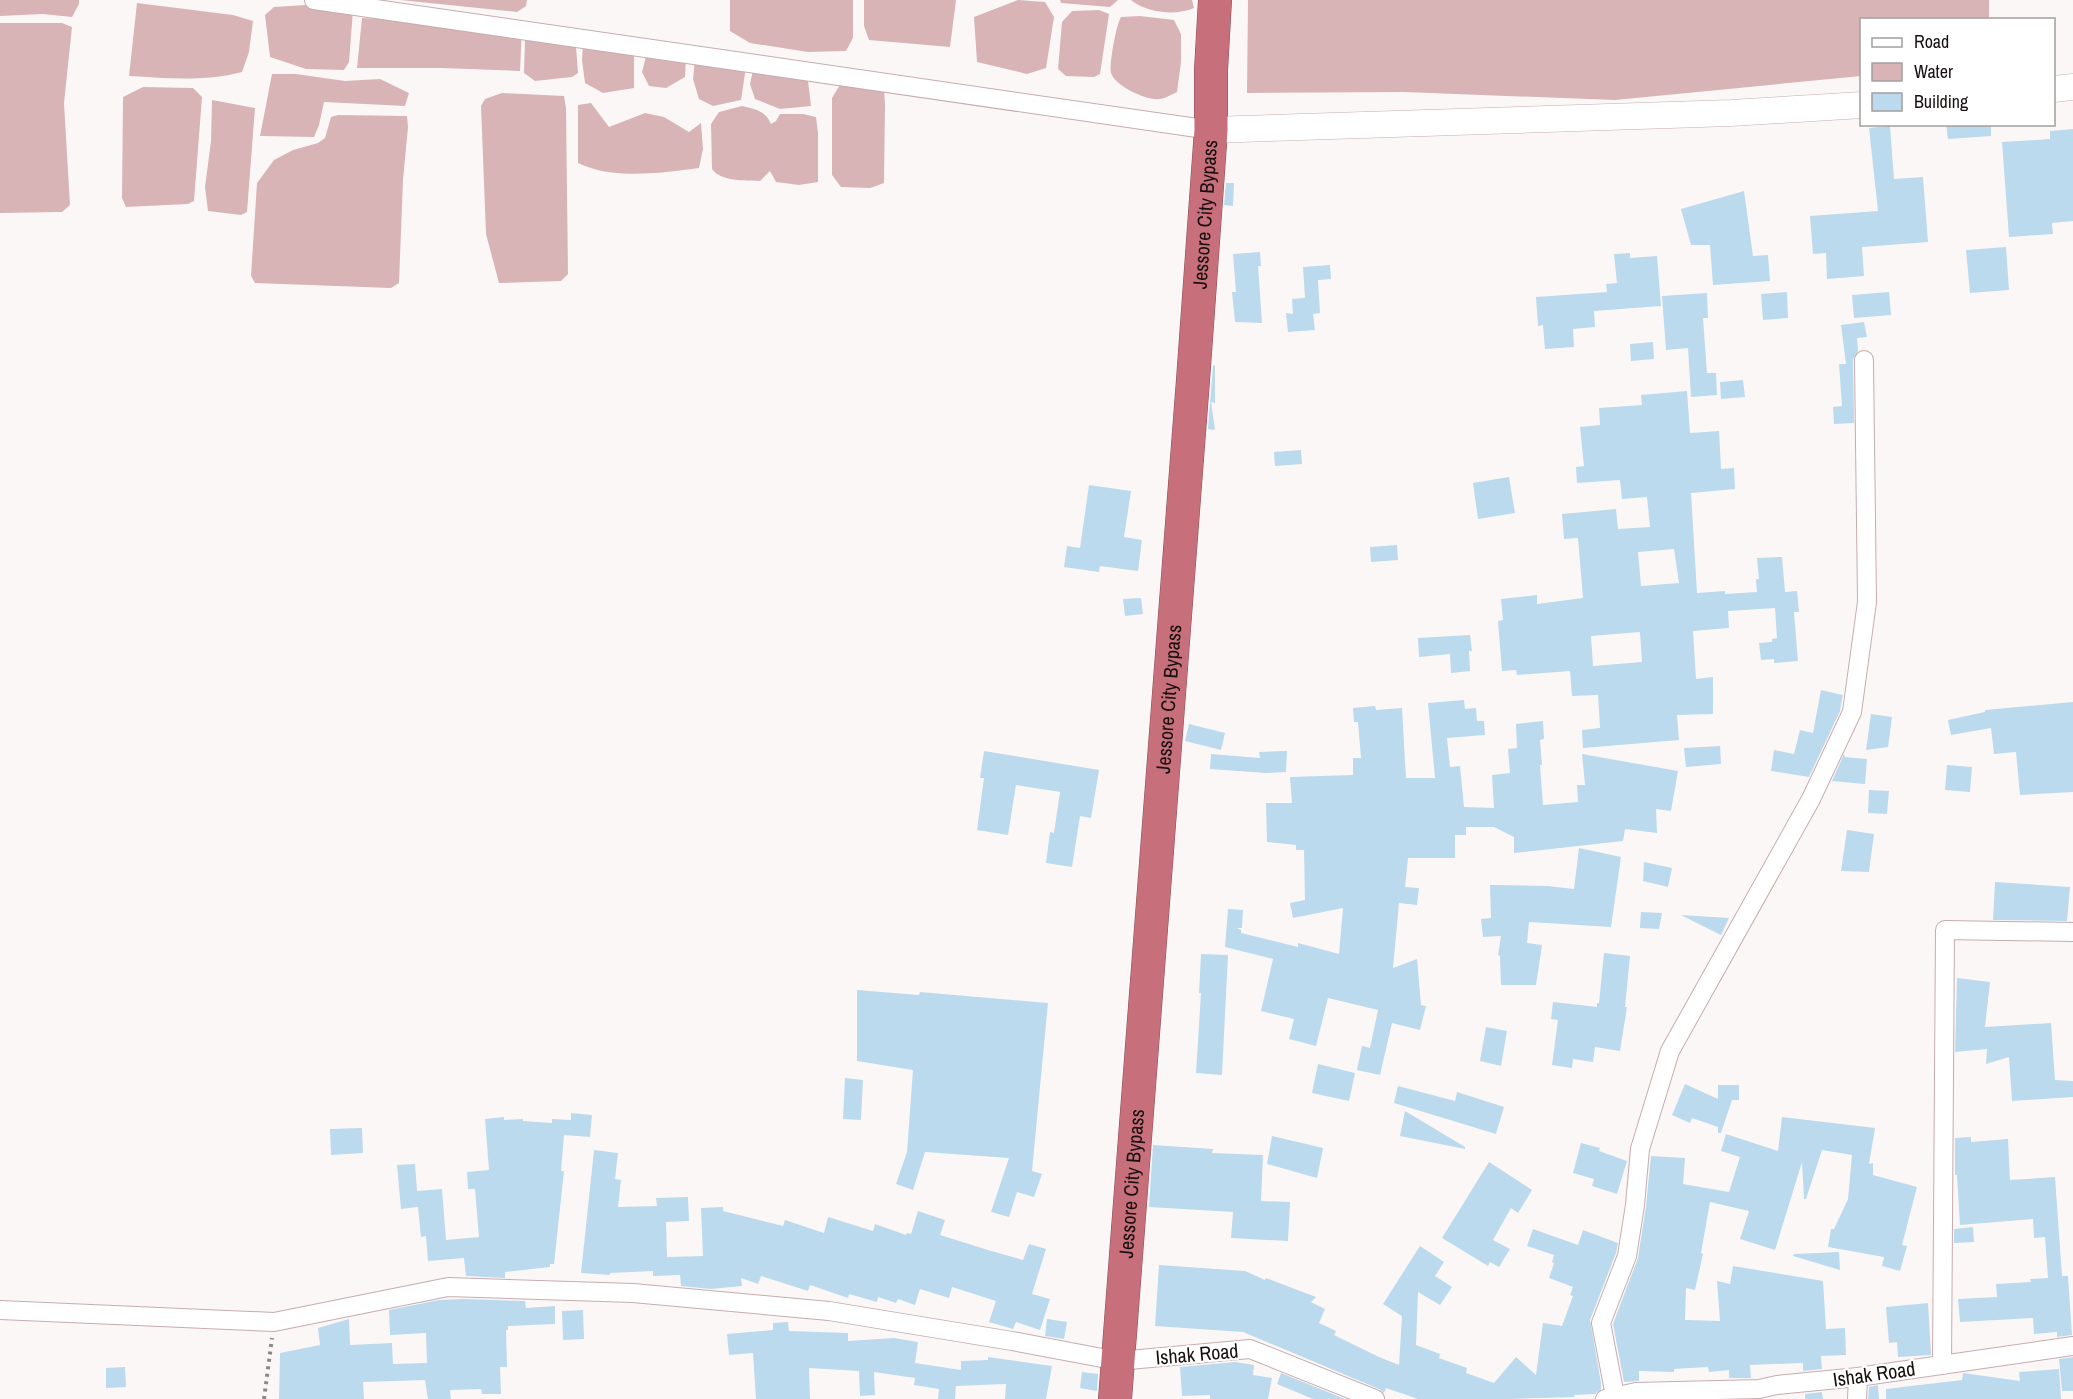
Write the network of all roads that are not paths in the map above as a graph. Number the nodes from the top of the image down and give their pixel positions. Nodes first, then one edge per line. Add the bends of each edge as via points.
1 (314, 0) edge
2 (1215, 0) edge
3 (2073, 87) edge
4 (2055, 89) edge
5 (1860, 105) edge
6 (1211, 130) junction
7 (1864, 360) dead end
8 (2073, 932) edge
9 (0, 1310) edge
10 (2073, 1346) edge
11 (1118, 1361) junction
12 (1942, 1365) junction
13 (1858, 1377) junction
14 (1759, 1394) edge
15 (1609, 1398) edge
16 (1114, 1399) edge
17 (1375, 1399) edge
18 (1857, 1399) edge

1 - 6 street
2 - 6 highway, Jessore City Bypass
3 - 4 street
5 - 6 street via 1720,114
6 - 11 highway, Jessore City Bypass
7 - 15 street via 1867,602 1852,712 1811,799 1670,1051 1640,1149 1627,1256 1601,1323
8 - 12 street via 1945,930
9 - 11 street, Ishak Road via 274,1322 448,1287 633,1293 829,1311
10 - 12 street, Ishak Road
11 - 16 highway, Jessore City Bypass
11 - 17 street, Ishak Road via 1250,1349
12 - 13 street, Ishak Road
13 - 14 street, Ishak Road via 1777,1385
13 - 18 street
14 - 15 street, Ishak Road via 1636,1392

